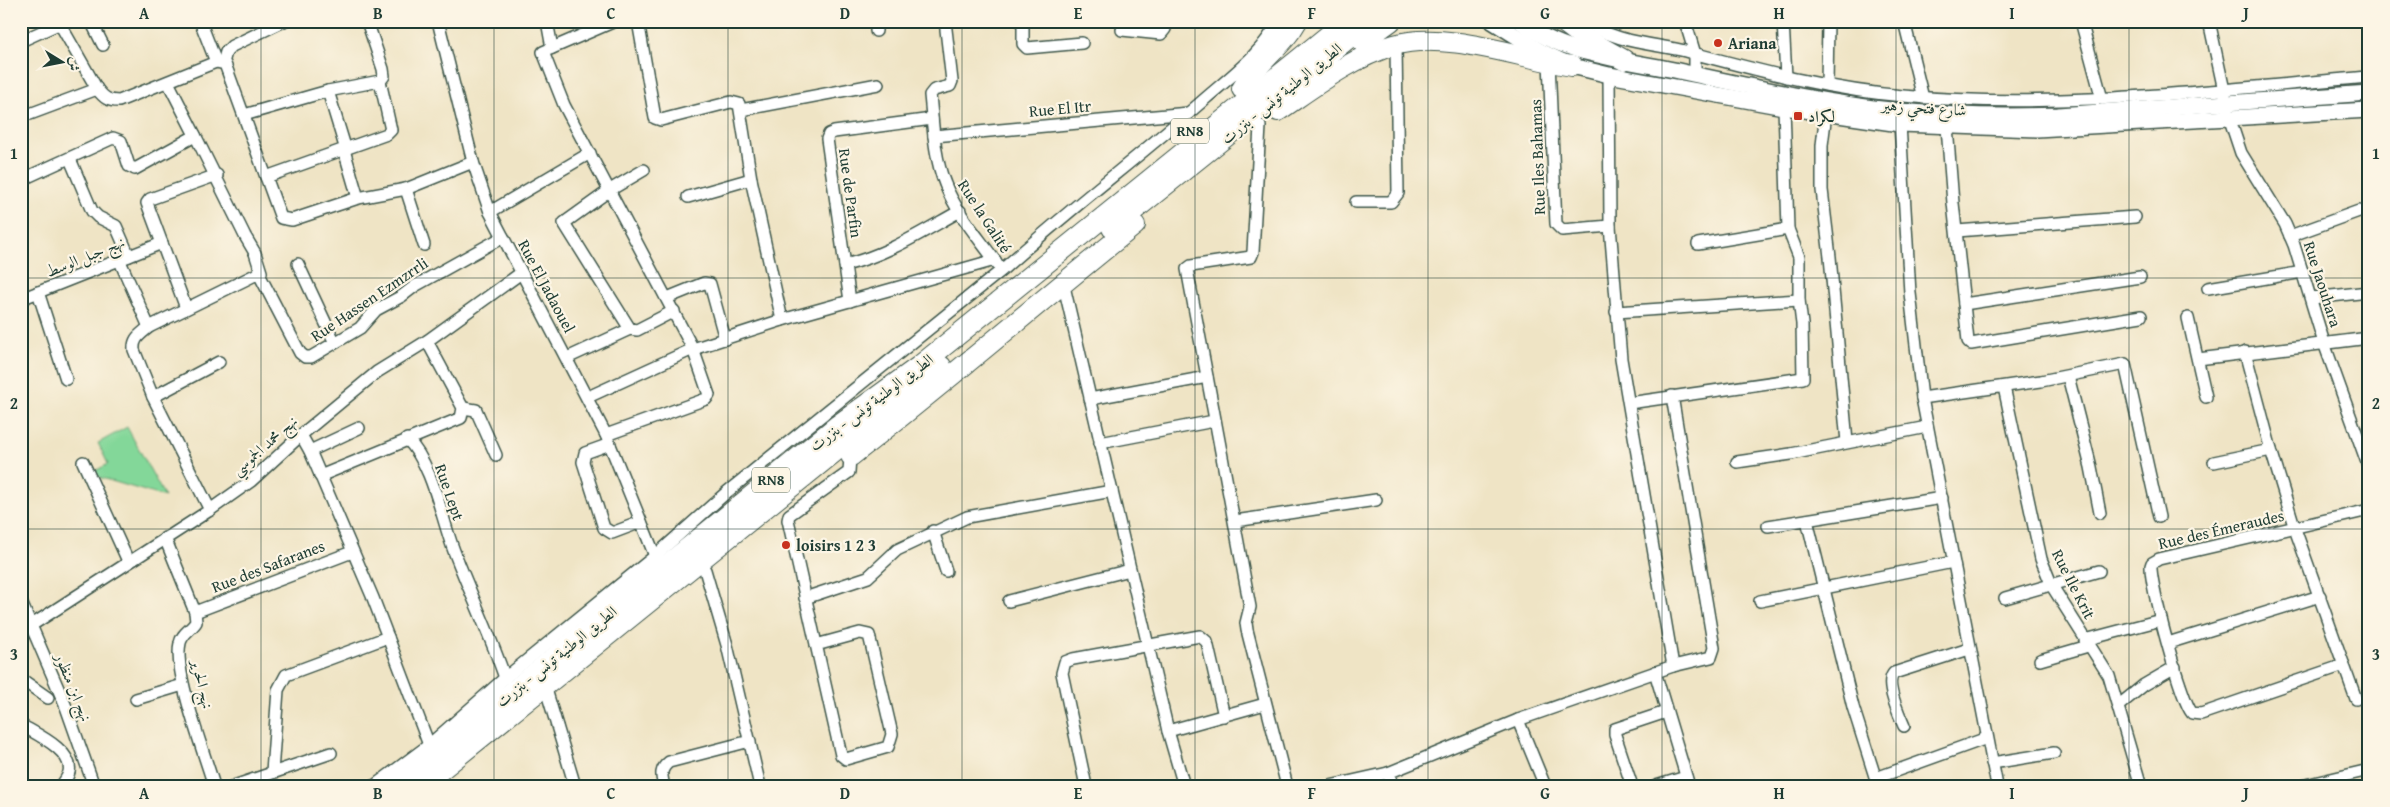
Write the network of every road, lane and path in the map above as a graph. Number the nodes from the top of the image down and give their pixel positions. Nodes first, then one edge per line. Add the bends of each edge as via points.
1 (91, 21) edge
2 (200, 21) edge
3 (284, 21) edge
4 (367, 21) edge
5 (438, 21) edge
6 (547, 21) edge
7 (615, 21) edge
8 (638, 21) edge
9 (945, 21) edge
10 (1023, 21) edge
11 (1165, 21) edge
12 (1278, 21) edge
13 (1297, 21) edge
14 (1325, 21) edge
15 (1346, 21) edge
16 (1370, 21) edge
17 (1391, 21) edge
18 (1492, 21) edge
19 (1520, 21) edge
20 (1562, 21) edge
21 (1586, 21) edge
22 (1685, 21) edge
23 (1783, 21) edge
24 (1828, 21) edge
25 (1904, 21) edge
26 (2081, 21) edge
27 (2209, 21) edge
28 (63, 22) edge
29 (1602, 26) edge
30 (1122, 30) dead end
31 (21, 41) edge
32 (1082, 43) dead end
33 (1396, 44) junction
34 (104, 45) dead end
35 (552, 48) junction
36 (1695, 54) junction
37 (1624, 60) junction
38 (1549, 62) junction
39 (220, 63) junction
40 (1572, 66) junction
41 (1695, 74) junction
42 (1609, 75) junction
43 (1786, 77) junction
44 (2369, 77) edge
45 (380, 81) junction
46 (168, 82) junction
47 (878, 84) dead end
48 (1827, 85) junction
49 (97, 89) junction
50 (1242, 89) junction
51 (328, 91) junction
52 (2369, 93) edge
53 (1923, 98) junction
54 (2102, 99) junction
55 (2226, 103) junction
56 (1784, 108) junction
57 (741, 110) junction
58 (2369, 110) edge
59 (1278, 111) junction
60 (1189, 113) junction
61 (1826, 113) junction
62 (21, 114) edge
63 (244, 115) junction
64 (932, 119) junction
65 (1900, 124) junction
66 (1260, 126) junction
67 (1947, 127) junction
68 (195, 134) junction
69 (934, 136) junction
70 (345, 150) junction
71 (590, 153) junction
72 (70, 159) junction
73 (473, 162) junction
74 (644, 170) dead end
75 (217, 175) junction
76 (266, 177) junction
77 (751, 179) junction
78 (21, 180) edge
79 (1155, 185) junction
80 (406, 189) junction
81 (610, 190) junction
82 (688, 197) dead end
83 (358, 198) junction
84 (1356, 202) dead end
85 (960, 211) junction
86 (2358, 211) dead end
87 (490, 212) junction
88 (2135, 216) dead end
89 (1610, 226) junction
90 (1788, 229) junction
91 (1957, 231) junction
92 (2290, 236) junction
93 (503, 237) junction
94 (162, 243) junction
95 (1698, 244) dead end
96 (424, 245) dead end
97 (124, 257) junction
98 (995, 260) junction
99 (298, 264) dead end
100 (845, 266) junction
101 (1002, 270) junction
102 (2303, 272) junction
103 (522, 273) junction
104 (259, 274) junction
105 (2140, 277) dead end
106 (1063, 282) junction
107 (2208, 288) dead end
108 (38, 292) junction
109 (2369, 292) edge
110 (667, 298) junction
111 (2312, 298) junction
112 (21, 299) edge
113 (1799, 300) junction
114 (850, 301) junction
115 (1964, 304) junction
116 (186, 308) junction
117 (674, 311) junction
118 (1616, 312) junction
119 (2141, 316) dead end
120 (2188, 318) dead end
121 (782, 320) junction
122 (149, 328) junction
123 (630, 329) junction
124 (2369, 338) edge
125 (725, 339) junction
126 (427, 340) junction
127 (335, 343) junction
128 (2324, 343) junction
129 (693, 349) junction
130 (2245, 352) junction
131 (567, 358) junction
132 (2198, 359) junction
133 (219, 362) dead end
134 (2068, 376) junction
135 (1207, 377) junction
136 (66, 379) dead end
137 (2004, 387) junction
138 (1672, 396) junction
139 (2206, 396) dead end
140 (153, 397) junction
141 (588, 397) junction
142 (1922, 398) junction
143 (1090, 399) junction
144 (1629, 403) junction
145 (463, 408) junction
146 (1214, 421) junction
147 (838, 425) junction
148 (1927, 427) junction
149 (359, 428) dead end
150 (2363, 434) edge
151 (301, 435) junction
152 (407, 439) junction
153 (608, 439) junction
154 (1847, 442) junction
155 (1100, 443) junction
156 (2271, 450) junction
157 (310, 451) junction
158 (496, 455) dead end
159 (850, 457) junction
160 (83, 462) dead end
161 (1737, 462) dead end
162 (2214, 462) dead end
163 (2369, 468) edge
164 (320, 476) junction
165 (1112, 491) junction
166 (1942, 498) junction
167 (1376, 500) dead end
168 (210, 510) junction
169 (2369, 510) edge
170 (2100, 513) dead end
171 (2159, 517) dead end
172 (1807, 520) junction
173 (1234, 521) junction
174 (641, 522) junction
175 (1768, 526) dead end
176 (2295, 529) junction
177 (933, 531) junction
178 (165, 538) junction
179 (352, 552) junction
180 (655, 556) junction
181 (128, 562) junction
182 (1953, 562) junction
183 (705, 570) junction
184 (1130, 570) junction
185 (946, 571) dead end
186 (2099, 571) dead end
187 (2052, 586) junction
188 (1823, 587) junction
189 (2320, 596) junction
190 (805, 598) junction
191 (2005, 598) dead end
192 (1009, 601) dead end
193 (1760, 601) dead end
194 (21, 602) edge
195 (195, 612) junction
196 (2162, 620) junction
197 (32, 624) junction
198 (21, 632) edge
199 (388, 637) junction
200 (2087, 643) junction
201 (2168, 643) junction
202 (816, 645) junction
203 (1148, 645) junction
204 (1969, 649) junction
205 (582, 657) junction
206 (2040, 660) dead end
207 (2344, 665) junction
208 (1673, 666) junction
209 (2175, 667) junction
210 (1655, 672) junction
211 (505, 678) junction
212 (21, 679) edge
213 (183, 685) junction
214 (544, 686) junction
215 (48, 698) dead end
216 (136, 699) dead end
217 (2356, 699) dead end
218 (1265, 704) junction
219 (2118, 706) junction
220 (1666, 712) junction
221 (1224, 716) junction
222 (1518, 720) junction
223 (21, 725) edge
224 (1904, 726) dead end
225 (1168, 731) junction
226 (1986, 738) junction
227 (750, 741) junction
228 (429, 745) junction
229 (330, 752) dead end
230 (2054, 753) dead end
231 (1992, 763) junction
232 (2369, 770) edge
233 (272, 772) junction
234 (1388, 773) junction
235 (1687, 781) edge
236 (1877, 782) edge
237 (61, 786) edge
238 (94, 786) edge
239 (214, 786) edge
240 (234, 786) edge
241 (374, 786) edge
242 (397, 786) edge
243 (421, 786) edge
244 (575, 786) edge
245 (664, 786) edge
246 (760, 786) edge
247 (1086, 786) edge
248 (1184, 786) edge
249 (1287, 786) edge
250 (1330, 786) edge
251 (1393, 786) edge
252 (1545, 786) edge
253 (1632, 786) edge
254 (1656, 786) edge
255 (1997, 786) edge
256 (2141, 786) edge
257 (2301, 786) edge

1 - 34 street
2 - 39 street
3 - 39 street via 232,46
4 - 45 street via 383,69 384,76
5 - 73 street, Rue El Jadaouel
6 - 35 street
7 - 35 street
8 - 57 street via 656,118 661,120 731,102 738,104
9 - 64 street, Rue la Galité via 952,80 950,86 930,93
10 - 32 street via 1023,44 1027,48
11 - 30 street via 1161,34
12 - 60 street via 1247,62
13 - 50 highway, RN8 via 1290,33 1248,77
14 - 50 highway, RN8
15 - 79 highway, الطريق الوطنية تونس - بنزرت / RN8
16 - 79 highway, الطريق الوطنية تونس - بنزرت / RN8
17 - 59 highway
18 - 40 street, شارع فتحي زهير via 1540,51
19 - 37 street, شارع فتحي زهير via 1558,42
20 - 37 highway
21 - 29 street
22 - 36 street
23 - 43 street
24 - 48 street
25 - 53 street
26 - 54 street
27 - 55 street, Rue Jaouhara
28 - 31 street
28 - 49 street
29 - 36 street
33 - 38 highway via 1455,43
33 - 59 highway via 1340,69
33 - 84 street via 1398,193 1391,202
35 - 71 street via 543,52 564,105
36 - 41 street
36 - 43 street
37 - 41 street, شارع فتحي زهير
38 - 40 highway
38 - 89 street, Rue Iles Bahamas via 1556,224 1562,230
39 - 46 street
39 - 63 street via 227,66
40 - 42 street, شارع فتحي زهير
41 - 55 street, شارع فتحي زهير via 1899,111 1947,114 2058,115
42 - 56 street, شارع فتحي زهير
42 - 89 street
43 - 48 street
44 - 55 street
45 - 51 street
45 - 70 street via 391,130
46 - 49 street via 120,101 107,99
46 - 68 street
47 - 57 street
48 - 53 street
49 - 62 street via 30,114
50 - 147 highway, RN8 via 922,350
51 - 63 street
51 - 70 street
52 - 55 street, شارع فتحي زهير
53 - 54 street
54 - 55 street
55 - 58 street, شارع فتحي زهير
55 - 67 street, شارع فتحي زهير via 2046,129
55 - 92 street, Rue Jaouhara via 2241,153
56 - 61 street, شارع فتحي زهير
56 - 90 street
57 - 77 street
59 - 66 highway
60 - 69 street, Rue El Itr
60 - 101 street
61 - 65 street, شارع فتحي زهير
61 - 154 street via 1822,190
63 - 76 street
64 - 69 street, Rue la Galité
64 - 100 street, Rue de Parfin via 829,134 827,144
65 - 67 street, شارع فتحي زهير
65 - 142 street via 1910,293
66 - 106 highway
66 - 135 street via 1251,257 1187,269
67 - 91 street
68 - 72 street via 134,170 129,166 121,140 116,138
68 - 75 street
69 - 85 street, Rue la Galité via 944,183
70 - 76 street
70 - 83 street
71 - 81 street
71 - 87 street
72 - 78 street
72 - 97 street via 92,211 116,226
73 - 80 street
73 - 87 street, Rue El Jadaouel
74 - 81 street
75 - 94 street via 148,201
75 - 104 street via 261,267
76 - 83 street via 281,218 286,220
77 - 82 street
77 - 121 street
79 - 147 highway, الطريق الوطنية تونس - بنزرت / RN8
79 - 205 highway, الطريق الوطنية تونس - بنزرت / RN8
80 - 83 street
80 - 96 street
81 - 110 street
81 - 123 street via 564,223
85 - 98 street, Rue la Galité
85 - 100 street via 885,253
86 - 92 street
87 - 93 street, Rue El Jadaouel
88 - 91 street
89 - 118 street
90 - 95 street
90 - 113 street via 1800,257
91 - 115 street
92 - 102 street, Rue Jaouhara
93 - 103 street, Rue El Jadaouel
93 - 127 street, Rue Hassen Ezmzrrli via 376,310 360,328
94 - 97 street, نهج جبل الوسط
94 - 116 street
97 - 108 street, نهج جبل الوسط
97 - 122 street
98 - 101 street, Rue la Galité
98 - 114 street
99 - 127 street
100 - 114 street, Rue de Parfin
101 - 180 street via 811,423
102 - 107 street
102 - 111 street, Rue Jaouhara
103 - 126 street, نهج محمد الجموسي
103 - 131 street, Rue El Jadaouel
104 - 116 street
104 - 127 street, Rue Hassen Ezmzrrli via 300,353 311,358
105 - 115 street
106 - 143 street
106 - 159 highway via 934,392
108 - 112 street, نهج جبل الوسط
108 - 136 street
109 - 111 street
110 - 117 street
110 - 125 street via 704,283 710,284
111 - 128 street, Rue Jaouhara
113 - 118 street
113 - 138 street via 1803,378
114 - 121 street
115 - 119 street via 1971,344
116 - 122 street
117 - 123 street via 637,330
117 - 129 street
118 - 144 street
120 - 132 street
121 - 125 street
122 - 140 street via 134,339 134,350
123 - 131 street
124 - 128 street
125 - 129 street
126 - 145 street
126 - 151 street, نهج محمد الجموسي via 377,372
128 - 130 street
128 - 150 street, Rue Jaouhara
129 - 141 street
129 - 153 street via 708,394 706,399
130 - 132 street
130 - 156 street
131 - 141 street, Rue El Jadaouel
132 - 139 street
133 - 140 street
134 - 137 street
134 - 170 street
134 - 171 street via 2121,363 2127,367
135 - 143 street
135 - 146 street
137 - 142 street
137 - 187 street, Rue Ile Krit via 2037,546
138 - 144 street
138 - 208 street via 1714,648 1705,660
140 - 168 street
141 - 153 street, Rue El Jadaouel
142 - 148 street
143 - 155 street
144 - 208 street
145 - 152 street via 461,418
145 - 158 street via 476,410
146 - 155 street
146 - 173 street
147 - 242 highway, الطريق الوطنية تونس - بنزرت / RN8
148 - 154 street
148 - 166 street
149 - 157 street
150 - 163 street, Rue Jaouhara
151 - 157 street
151 - 168 street, نهج محمد الجموسي via 251,481
152 - 164 street
152 - 211 street, Rue Lept via 420,457
153 - 174 street, Rue El Jadaouel
153 - 174 street via 585,453 583,462 604,528 612,533
154 - 161 street
155 - 165 street
156 - 162 street
156 - 176 street
157 - 164 street
159 - 183 highway
159 - 190 street via 849,472 788,516
160 - 181 street
164 - 179 street
165 - 177 street via 973,515
165 - 184 street
166 - 172 street
166 - 182 street
167 - 173 street
168 - 178 street, نهج محمد الجموسي
169 - 176 street, Rue des Émeraudes
172 - 175 street
172 - 188 street
173 - 218 street via 1250,609 1246,624
174 - 180 street, Rue El Jadaouel
176 - 189 street
176 - 196 street, Rue des Émeraudes via 2152,563 2150,571
177 - 185 street
177 - 190 street via 897,550 868,577
178 - 181 street, نهج محمد الجموسي
178 - 195 street
179 - 195 street, Rue des Safaranes
179 - 199 street
180 - 211 street
181 - 197 street, نهج محمد الجموسي
182 - 188 street
182 - 204 street
183 - 205 highway, RN8 via 673,596
183 - 227 street
184 - 192 street
184 - 203 street
186 - 187 street
187 - 191 street
187 - 200 street, Rue Ile Krit
188 - 193 street
188 - 236 street via 1853,707
189 - 201 street
189 - 207 street
190 - 202 street
194 - 197 street, نهج ابن منظور
195 - 213 street, نهج الحرير via 196,622 180,643
196 - 200 street
196 - 201 street, Rue des Émeraudes
197 - 198 street, نهج محمد الجموسي
197 - 238 street, نهج ابن منظور
199 - 228 street
199 - 233 street via 286,675 278,690
200 - 206 street
200 - 219 street, Rue Ile Krit via 2109,676
201 - 209 street, Rue des Émeraudes
202 - 202 street via 842,758 888,746 892,734 869,635 860,633
203 - 221 street via 1195,636 1204,638
203 - 225 street
203 - 247 street via 1073,659 1063,665
204 - 224 street via 1890,676
204 - 226 street
205 - 214 highway, الطريق الوطنية تونس - بنزرت / RN8
207 - 209 street, Rue des Émeraudes via 2201,714 2188,709
207 - 217 street
208 - 210 street
209 - 219 street via 2144,685
210 - 220 street
210 - 222 street
211 - 228 street
212 - 215 street
213 - 216 street
213 - 239 street, نهج الحرير
214 - 243 highway, الطريق الوطنية تونس - بنزرت / RN8
214 - 244 street
218 - 221 street
218 - 249 street
219 - 256 street, Rue Ile Krit
220 - 235 street
220 - 253 street via 1615,729
221 - 225 street
222 - 234 street
222 - 252 street
223 - 237 street via 66,754 69,773
225 - 248 street
226 - 231 street
226 - 236 street
227 - 245 street via 669,762 661,773
227 - 246 street
228 - 241 street
229 - 233 street
230 - 231 street
231 - 255 street
232 - 257 street
233 - 240 street
234 - 250 street
234 - 251 street
235 - 254 street

